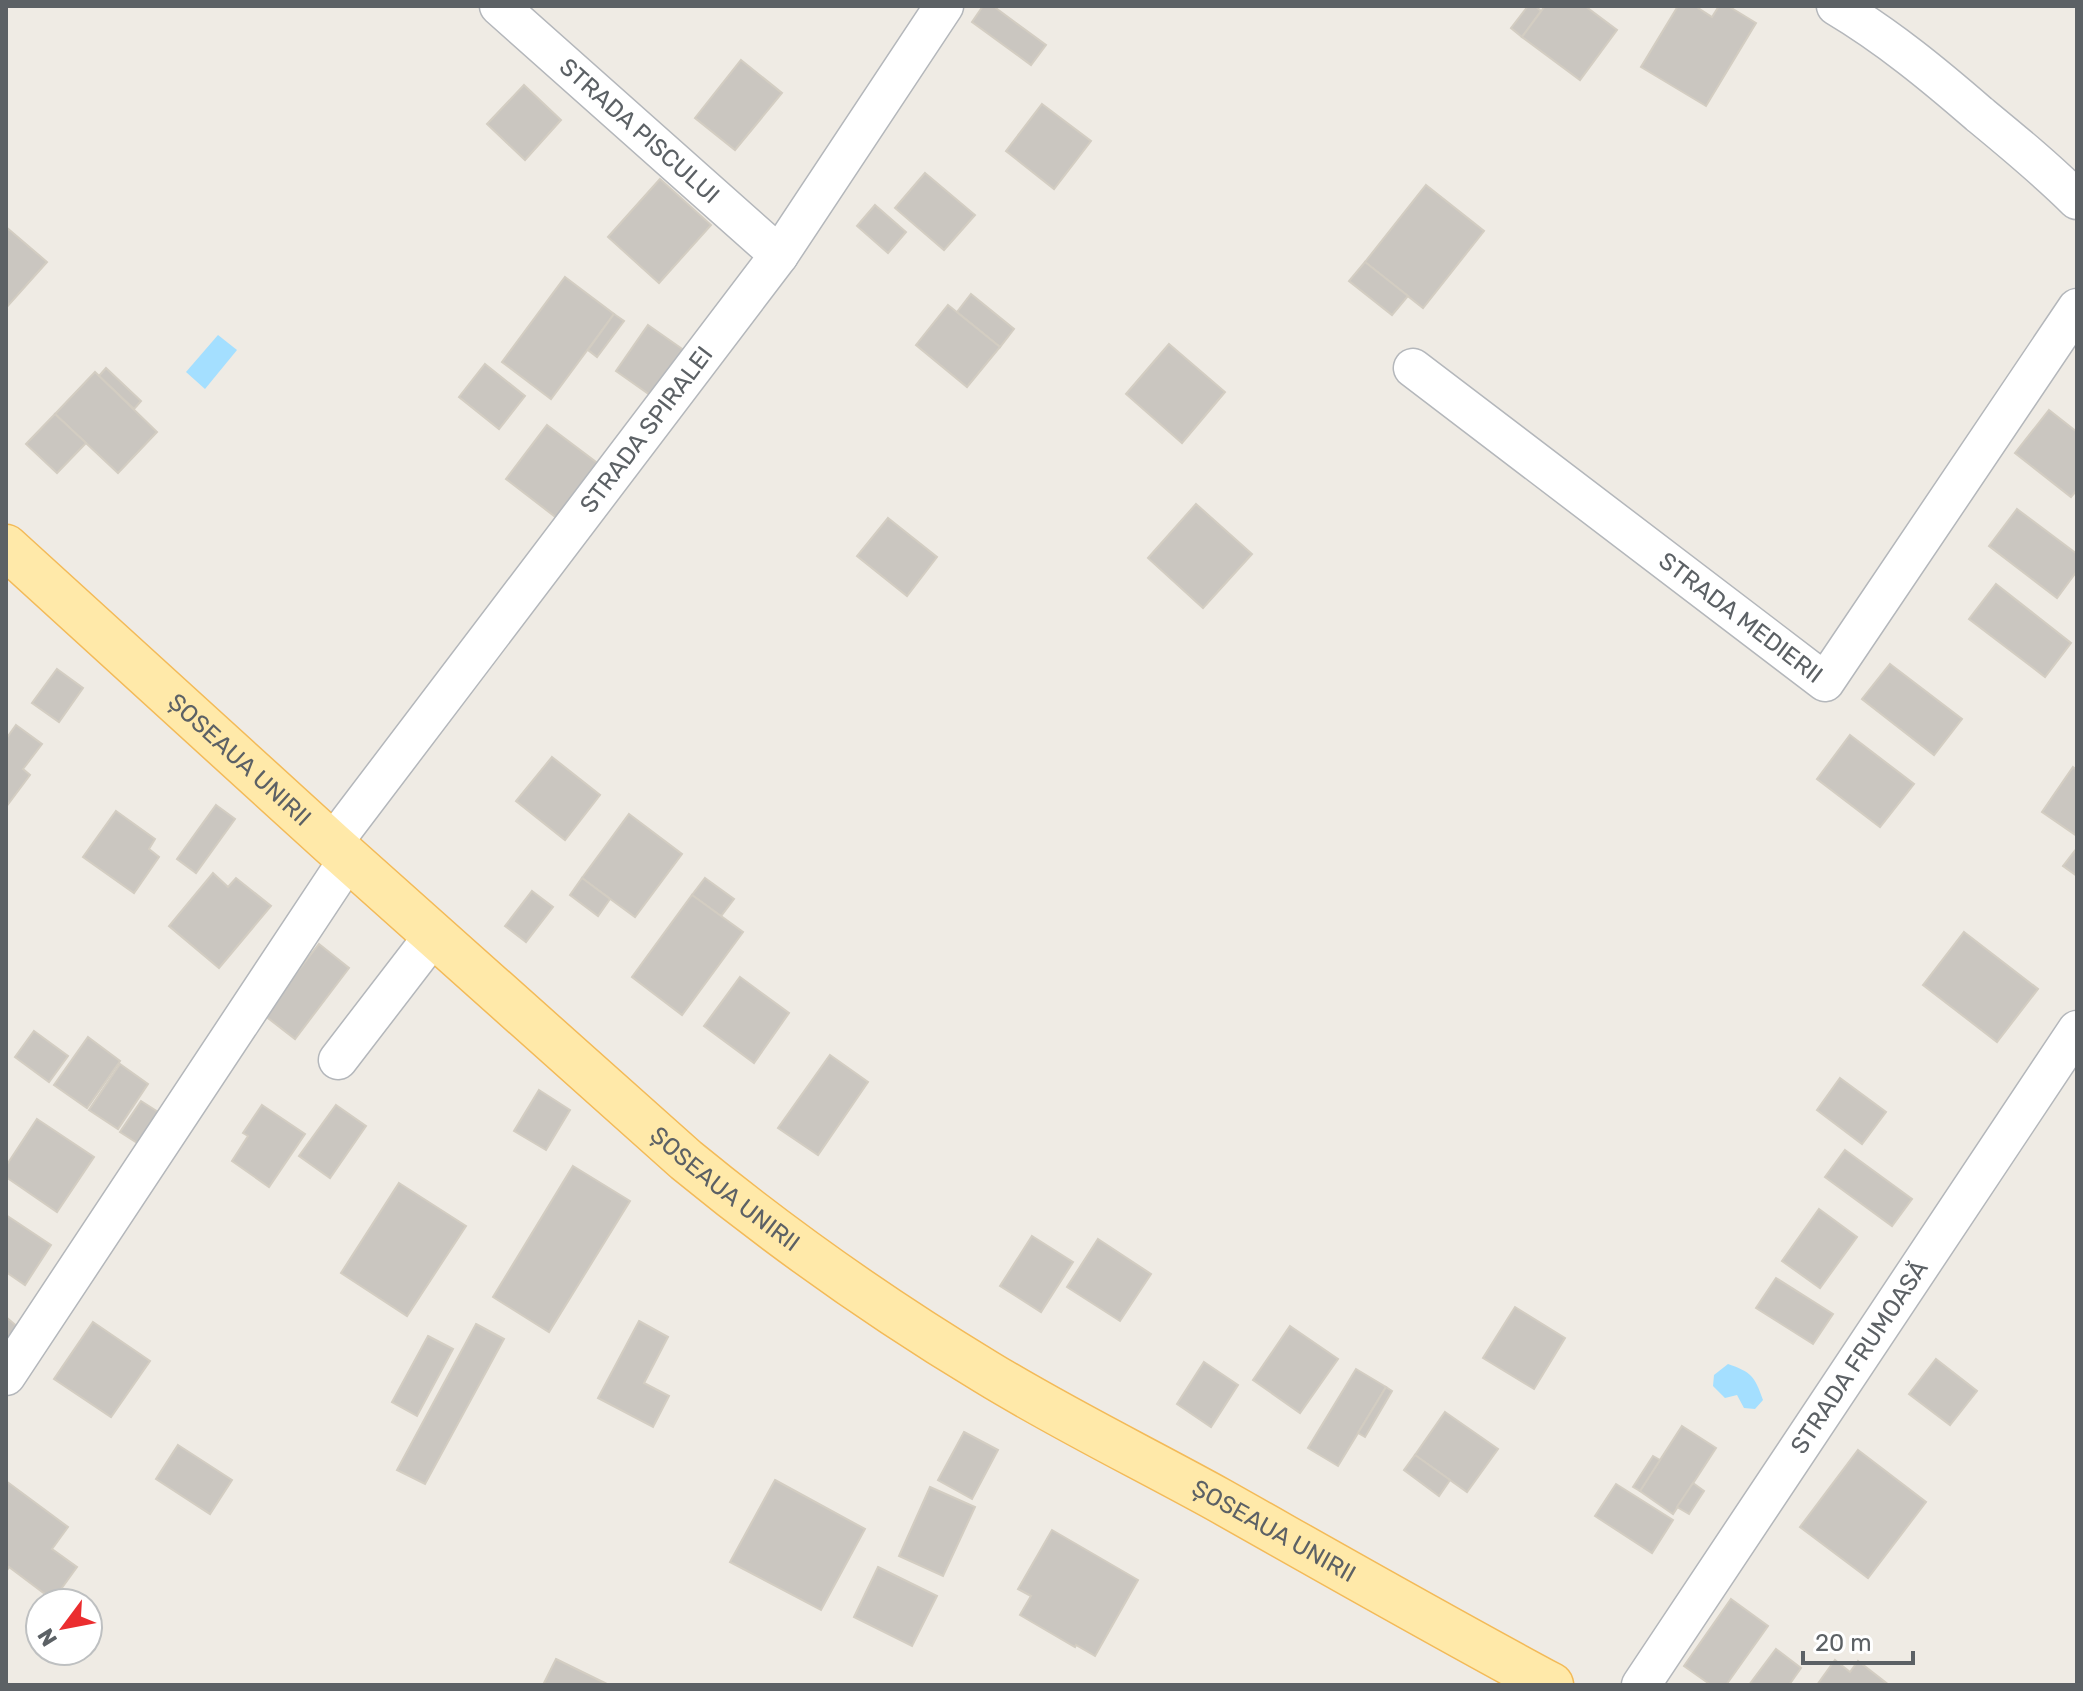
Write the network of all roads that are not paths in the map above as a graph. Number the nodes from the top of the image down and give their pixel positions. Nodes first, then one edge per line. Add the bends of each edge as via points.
1 (499, 6) edge
2 (944, 6) edge
3 (1836, 6) edge
4 (2077, 200) edge
5 (779, 255) junction
6 (2077, 308) edge
7 (1413, 368) dead end
8 (6, 547) edge
9 (341, 851) junction
10 (434, 935) junction
11 (2077, 1030) edge
12 (338, 1060) dead end
13 (6, 1376) edge
14 (1551, 1685) edge
15 (1641, 1685) edge

1 - 5 street, STRADA PISCULUI
2 - 5 street, STRADA SPIRALEI
3 - 4 street via 1946,86
5 - 9 street, STRADA SPIRALEI
6 - 7 street, STRADA MEDIERII via 1825,682
8 - 9 main road, ȘOSEAUA UNIRII
9 - 10 main road, ȘOSEAUA UNIRII
9 - 13 street, STRADA SPIRALEI
10 - 12 street
10 - 14 main road, ȘOSEAUA UNIRII via 686,1160 836,1276 988,1374
11 - 15 street, STRADA FRUMOASĂ

